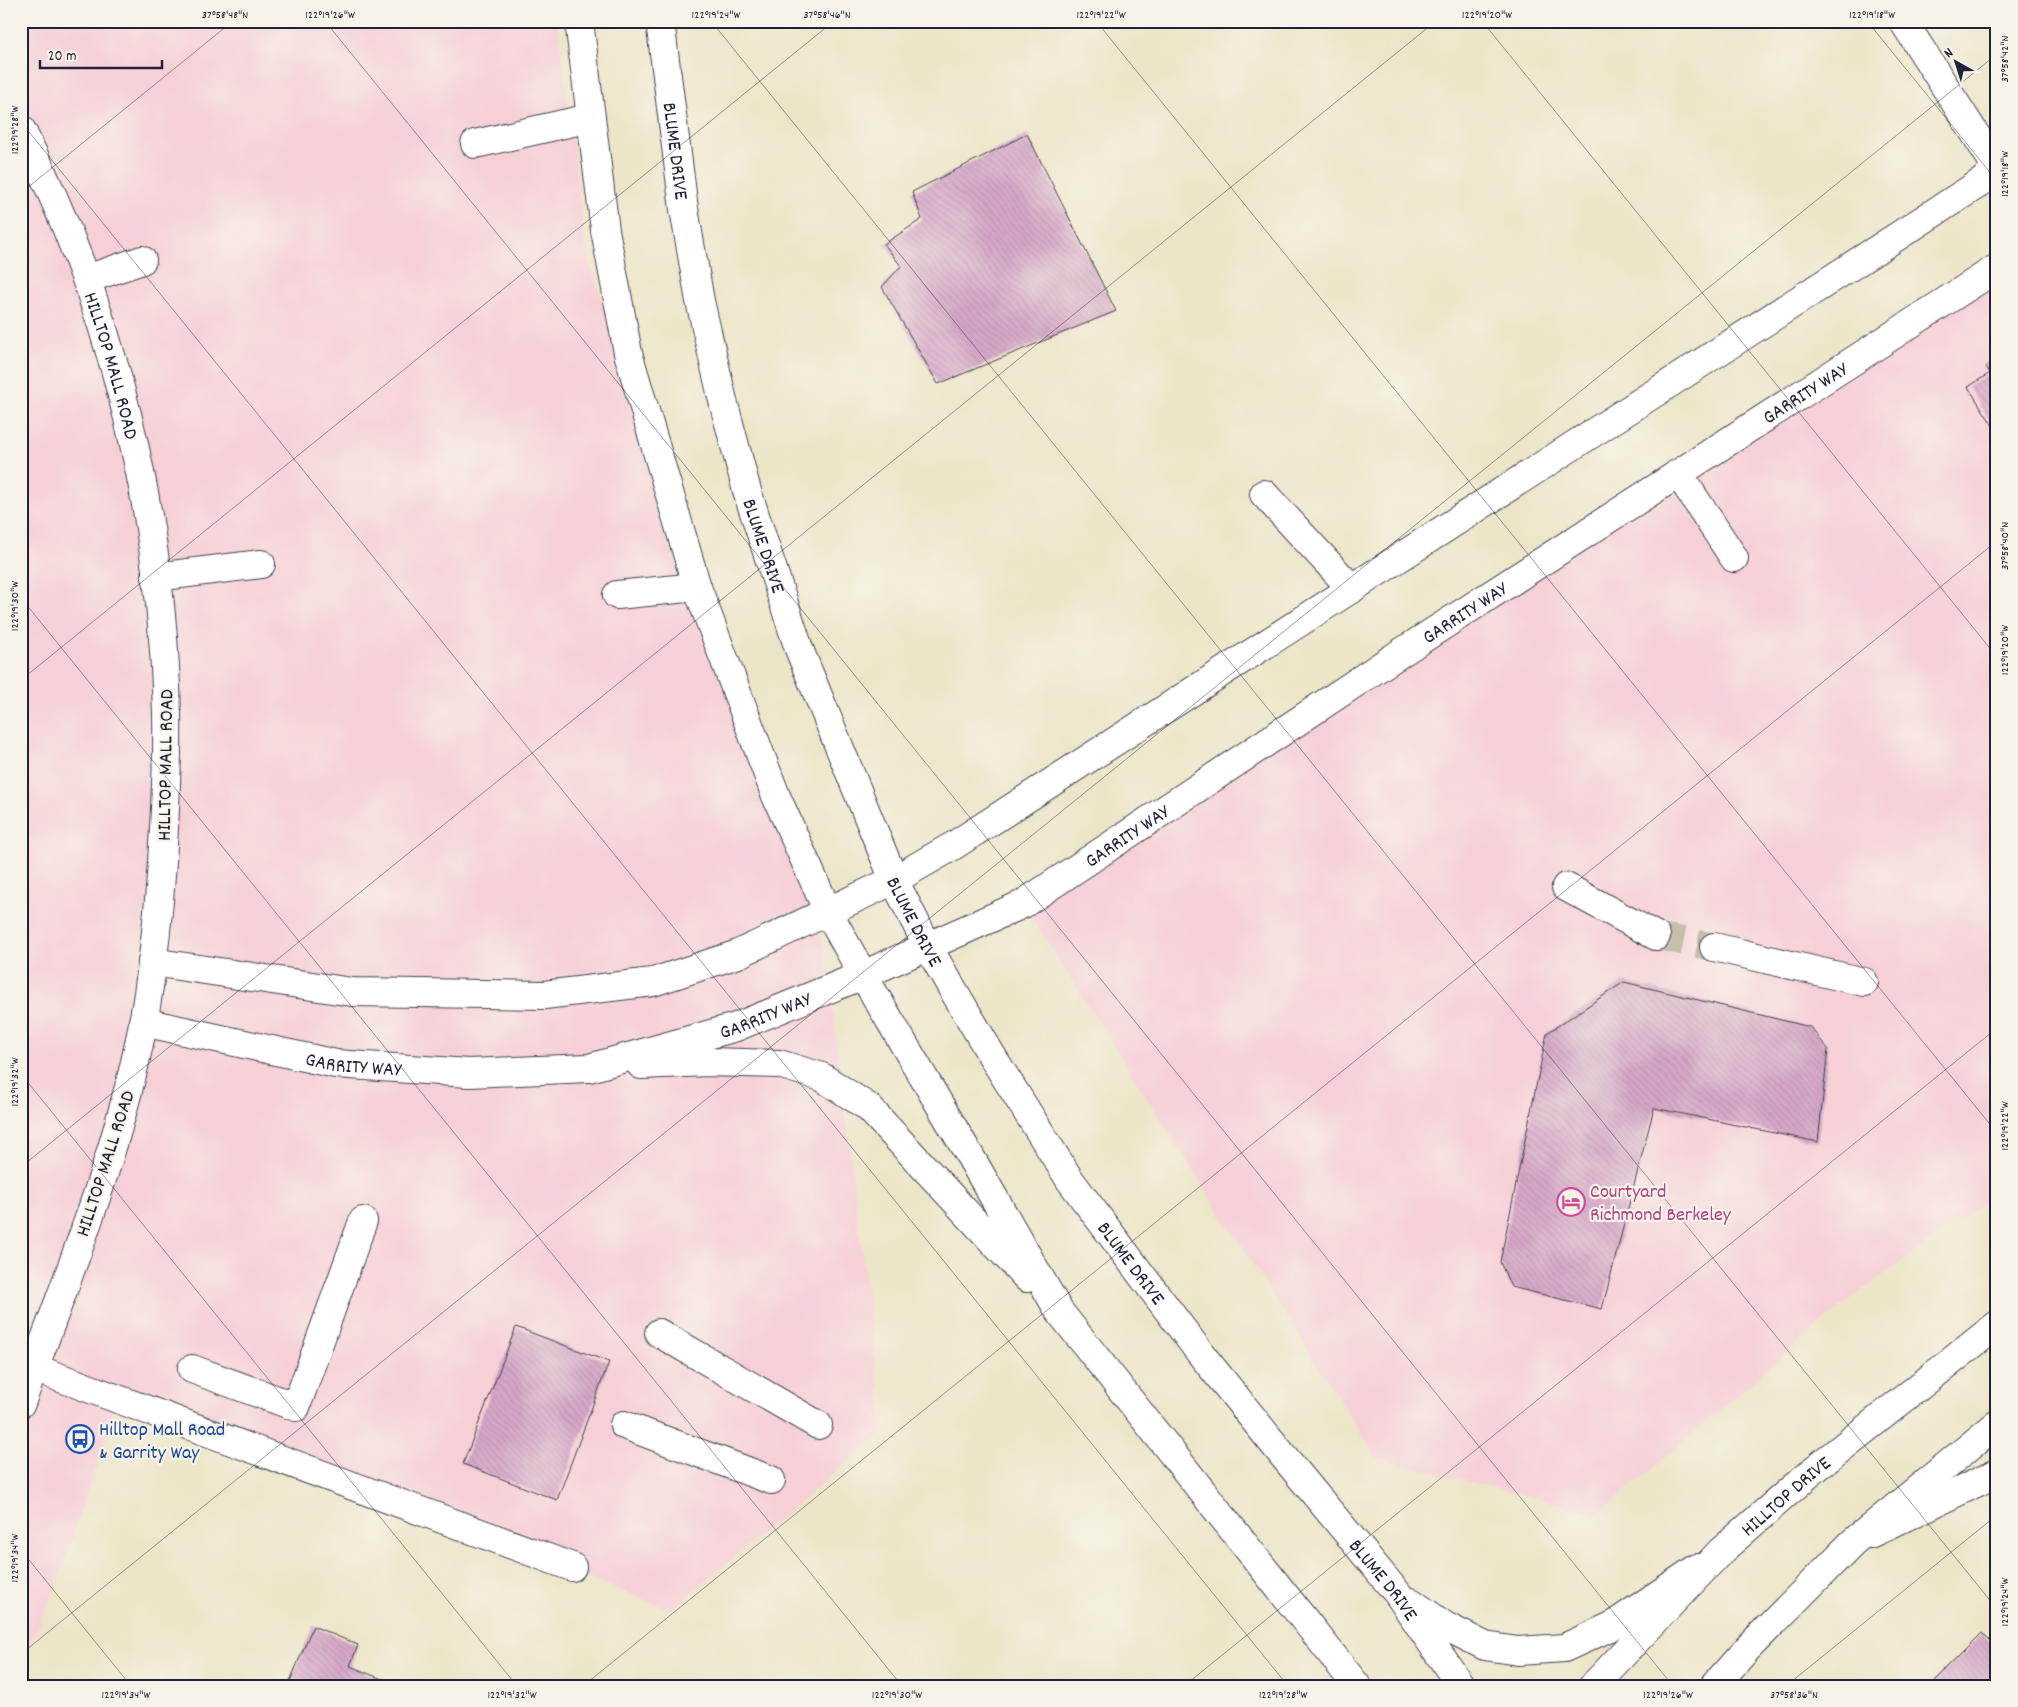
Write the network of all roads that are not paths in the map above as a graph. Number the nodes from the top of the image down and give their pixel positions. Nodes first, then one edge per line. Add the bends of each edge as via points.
1 (579, 21) edge
2 (660, 21) edge
3 (1903, 21) edge
4 (590, 118) junction
5 (21, 129) edge
6 (475, 144) dead end
7 (1997, 170) edge
8 (142, 260) dead end
9 (1997, 268) edge
10 (87, 279) junction
11 (1678, 473) junction
12 (1264, 494) dead end
13 (1734, 558) dead end
14 (260, 564) dead end
15 (156, 577) junction
16 (697, 587) junction
17 (1352, 589) junction
18 (617, 595) dead end
19 (894, 880) junction
20 (1566, 888) dead end
21 (828, 912) junction
22 (1656, 936) tunnel mouth
23 (928, 947) junction
24 (1714, 947) tunnel mouth
25 (152, 962) junction
26 (863, 975) junction
27 (1864, 982) dead end
28 (143, 1022) junction
29 (589, 1068) junction
30 (363, 1221) dead end
31 (1059, 1312) junction
32 (1997, 1325) edge
33 (659, 1333) dead end
34 (34, 1368) junction
35 (192, 1369) dead end
36 (21, 1403) edge
37 (1997, 1424) edge
38 (624, 1425) dead end
39 (818, 1426) dead end
40 (1997, 1473) edge
41 (771, 1480) dead end
42 (1853, 1542) junction
43 (1721, 1551) junction
44 (572, 1567) dead end
45 (1398, 1594) junction
46 (1357, 1686) edge
47 (1461, 1686) edge
48 (1593, 1686) edge
49 (1714, 1686) edge

1 - 4 street
2 - 19 street, BLUME DRIVE via 684,209 700,301 747,490 799,649
3 - 7 street
4 - 6 street
4 - 16 street via 605,230 628,353
5 - 10 street, HILLTOP MALL ROAD via 57,203
7 - 17 street
8 - 10 street
9 - 11 street, GARRITY WAY
10 - 15 street, HILLTOP MALL ROAD via 116,371 139,465
11 - 13 street
11 - 23 street, GARRITY WAY via 1398,654 1023,904
12 - 17 street
14 - 15 street
15 - 25 street, HILLTOP MALL ROAD via 165,674 167,768 162,869
16 - 18 street
16 - 21 street via 776,796
17 - 19 street via 953,846
19 - 21 street
19 - 23 street, BLUME DRIVE
20 - 22 street
21 - 25 street via 738,954 652,982 544,995 352,992
21 - 26 street
23 - 26 street, GARRITY WAY
23 - 45 street, BLUME DRIVE via 1070,1180 1201,1354
24 - 27 street
25 - 28 street, HILLTOP MALL ROAD
26 - 29 street, GARRITY WAY via 736,1027
26 - 31 street
28 - 29 street, GARRITY WAY via 336,1064 469,1073
28 - 34 street, HILLTOP MALL ROAD via 109,1156
29 - 31 street via 708,1062 779,1064 822,1077 868,1108
30 - 35 street via 296,1407
31 - 46 street
32 - 43 street, HILLTOP DRIVE via 1810,1473
33 - 39 street
34 - 36 street, HILLTOP MALL ROAD
34 - 44 street
37 - 42 street
38 - 41 street
40 - 42 street
42 - 49 street
43 - 45 street via 1612,1626 1564,1648 1518,1651 1485,1646 1445,1626
43 - 48 street, HILLTOP DRIVE
45 - 47 street, BLUME DRIVE

